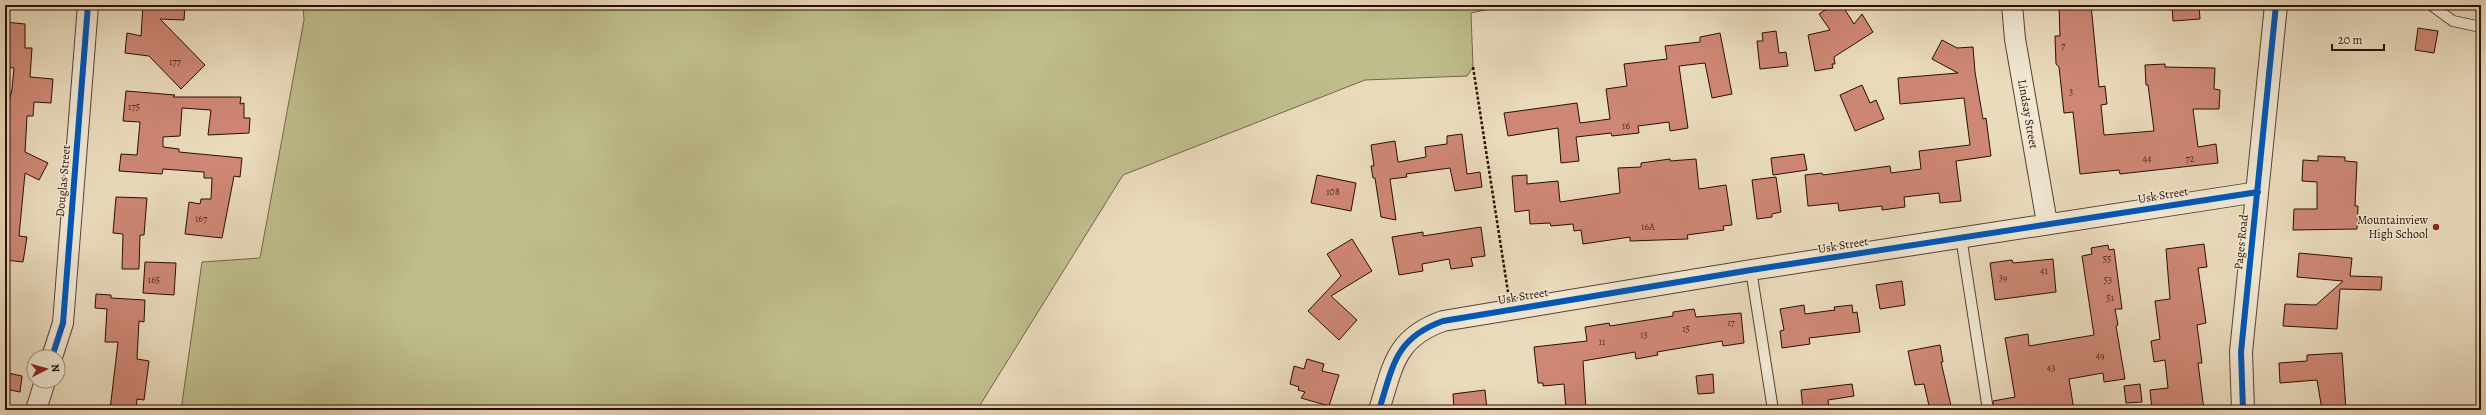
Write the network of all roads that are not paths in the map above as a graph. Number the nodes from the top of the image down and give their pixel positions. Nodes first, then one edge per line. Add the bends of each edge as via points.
1 (88, 5) edge
2 (2012, 5) edge
3 (2276, 5) edge
4 (2431, 5) edge
5 (2481, 27) edge
6 (2258, 192) junction
7 (2048, 224) junction
8 (1961, 237) junction
9 (1751, 270) junction
10 (55, 349) edge
11 (43, 389) edge
12 (36, 410) edge
13 (1379, 410) edge
14 (1773, 410) edge
15 (1988, 410) edge
16 (2243, 410) edge

1 - 10 street, Douglas Street via 63,323
2 - 7 street, Lindsay Street via 2015,39
3 - 6 street, Pages Road
4 - 5 lane via 2453,21
6 - 7 street, Usk Street
6 - 16 street, Pages Road via 2241,352
7 - 8 street, Usk Street
8 - 9 street, Usk Street
8 - 15 lane
9 - 13 street, Usk Street via 1511,309 1432,325 1415,334 1401,349
9 - 14 lane
11 - 12 street

